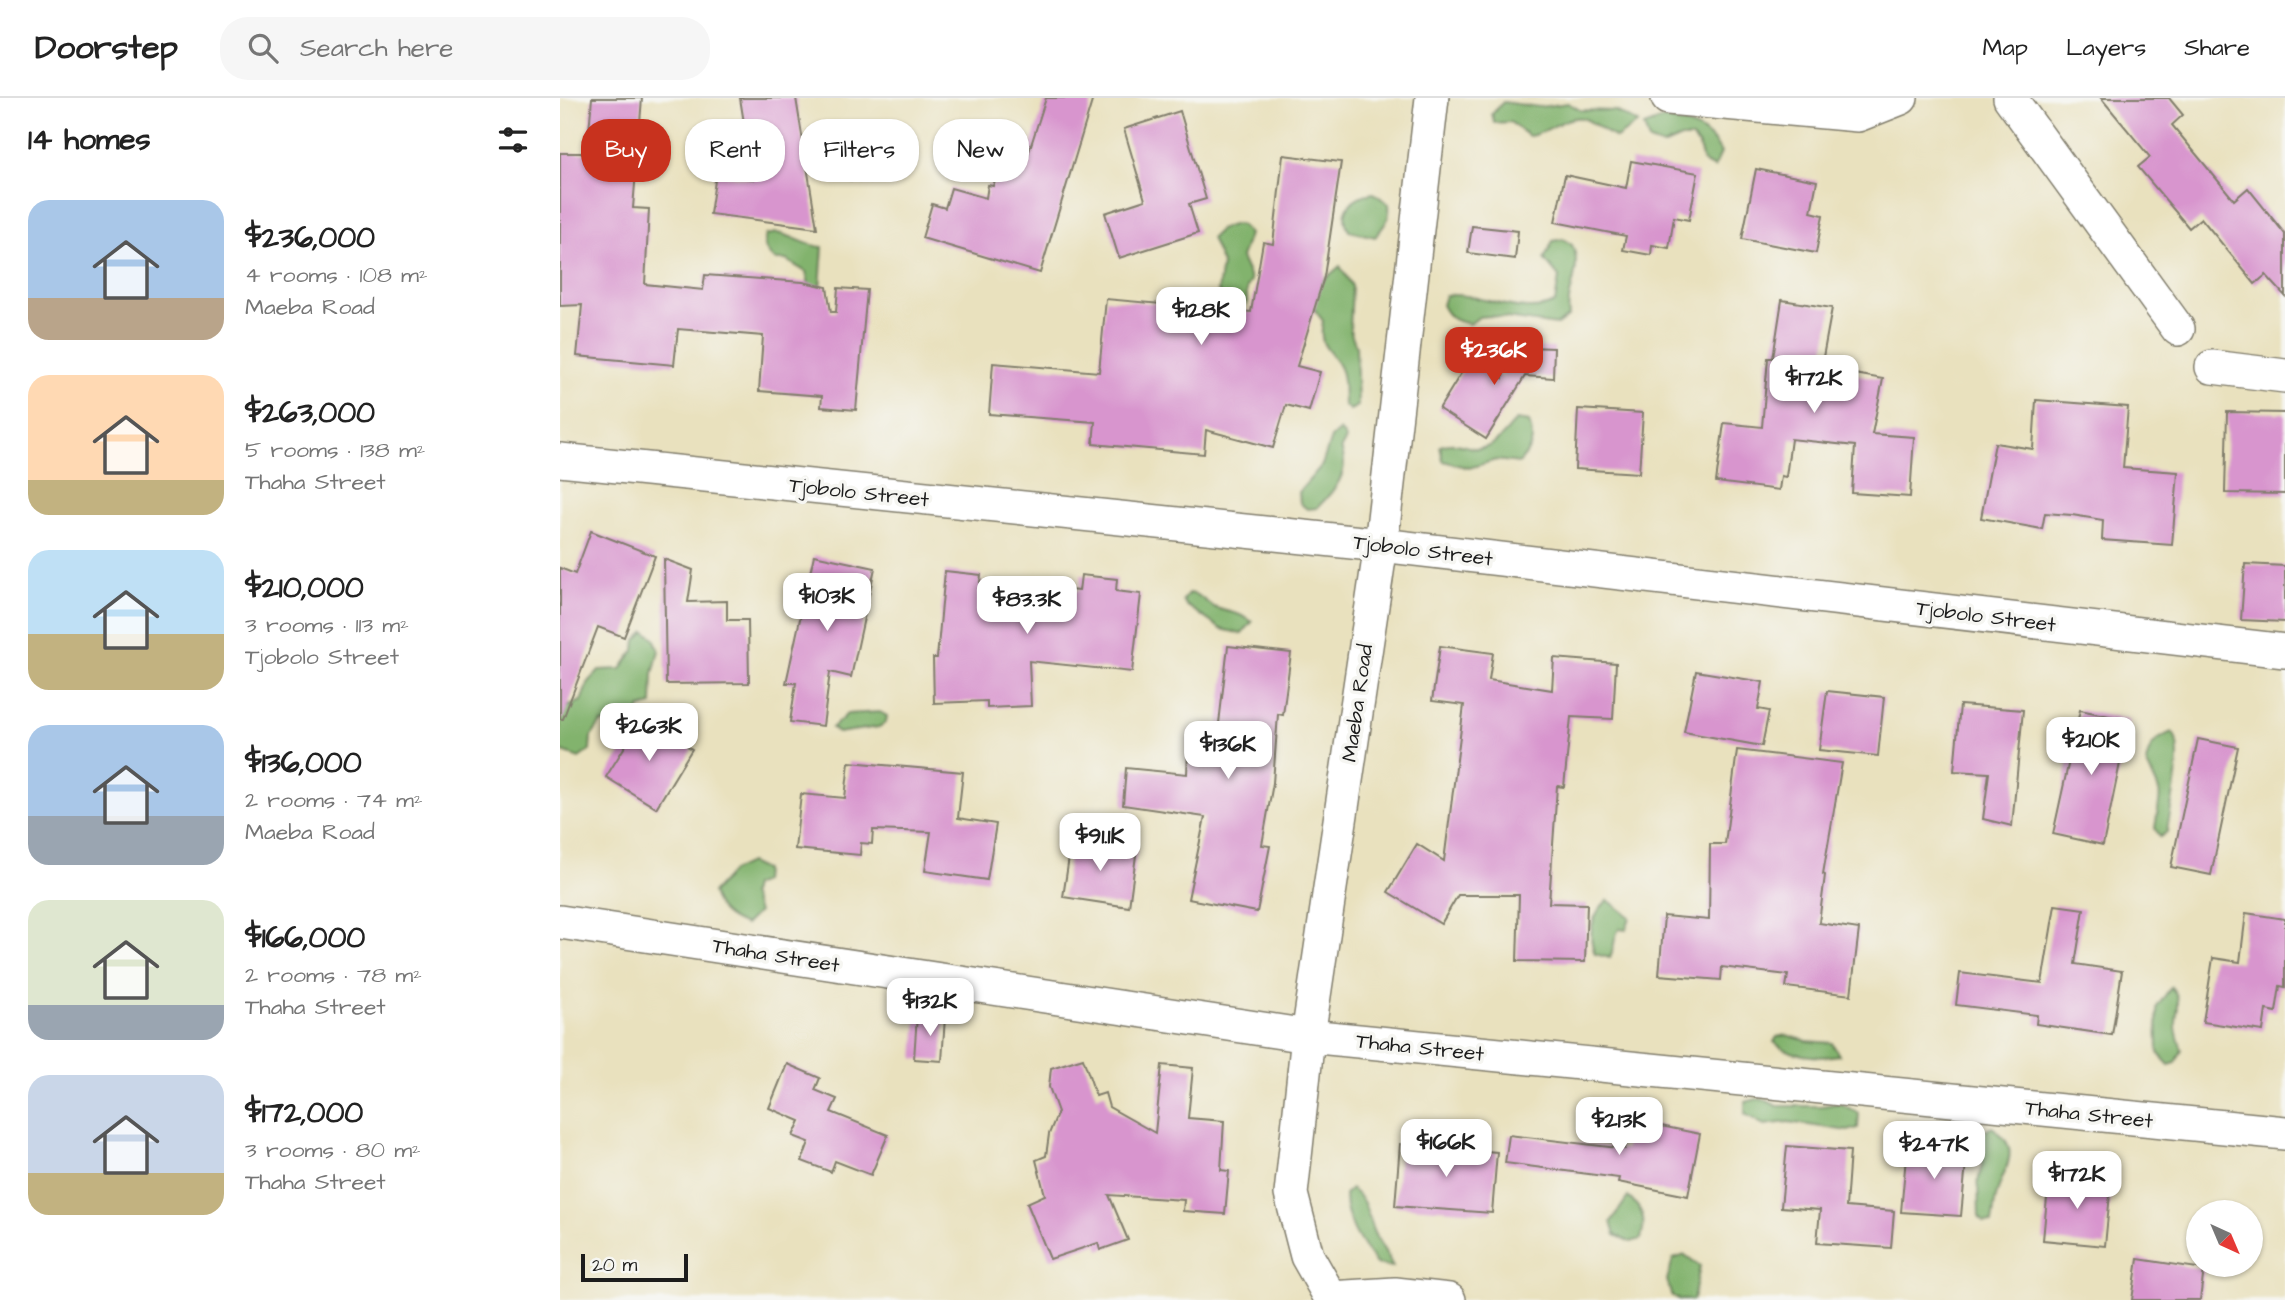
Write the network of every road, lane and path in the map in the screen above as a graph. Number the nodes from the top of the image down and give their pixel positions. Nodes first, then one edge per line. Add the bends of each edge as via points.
1 (1432, 98) edge
2 (1668, 98) edge
3 (1901, 98) edge
4 (2010, 98) edge
5 (2178, 329) dead end
6 (2212, 367) dead end
7 (2285, 376) edge
8 (560, 460) edge
9 (1381, 544) junction
10 (2285, 651) edge
11 (560, 922) edge
12 (1308, 1036) junction
13 (2285, 1133) edge
14 (1331, 1299) edge
15 (1449, 1300) edge

1 - 9 street, Maeba Road
2 - 3 street via 1858,115
4 - 5 street
6 - 7 street
8 - 9 street, Tjobolo Street
9 - 10 street, Tjobolo Street
9 - 12 street, Maeba Road
11 - 12 street, Thaha Street
12 - 13 street, Thaha Street
12 - 14 street, Maeba Road via 1291,1194 1307,1256
14 - 15 street via 1395,1294

